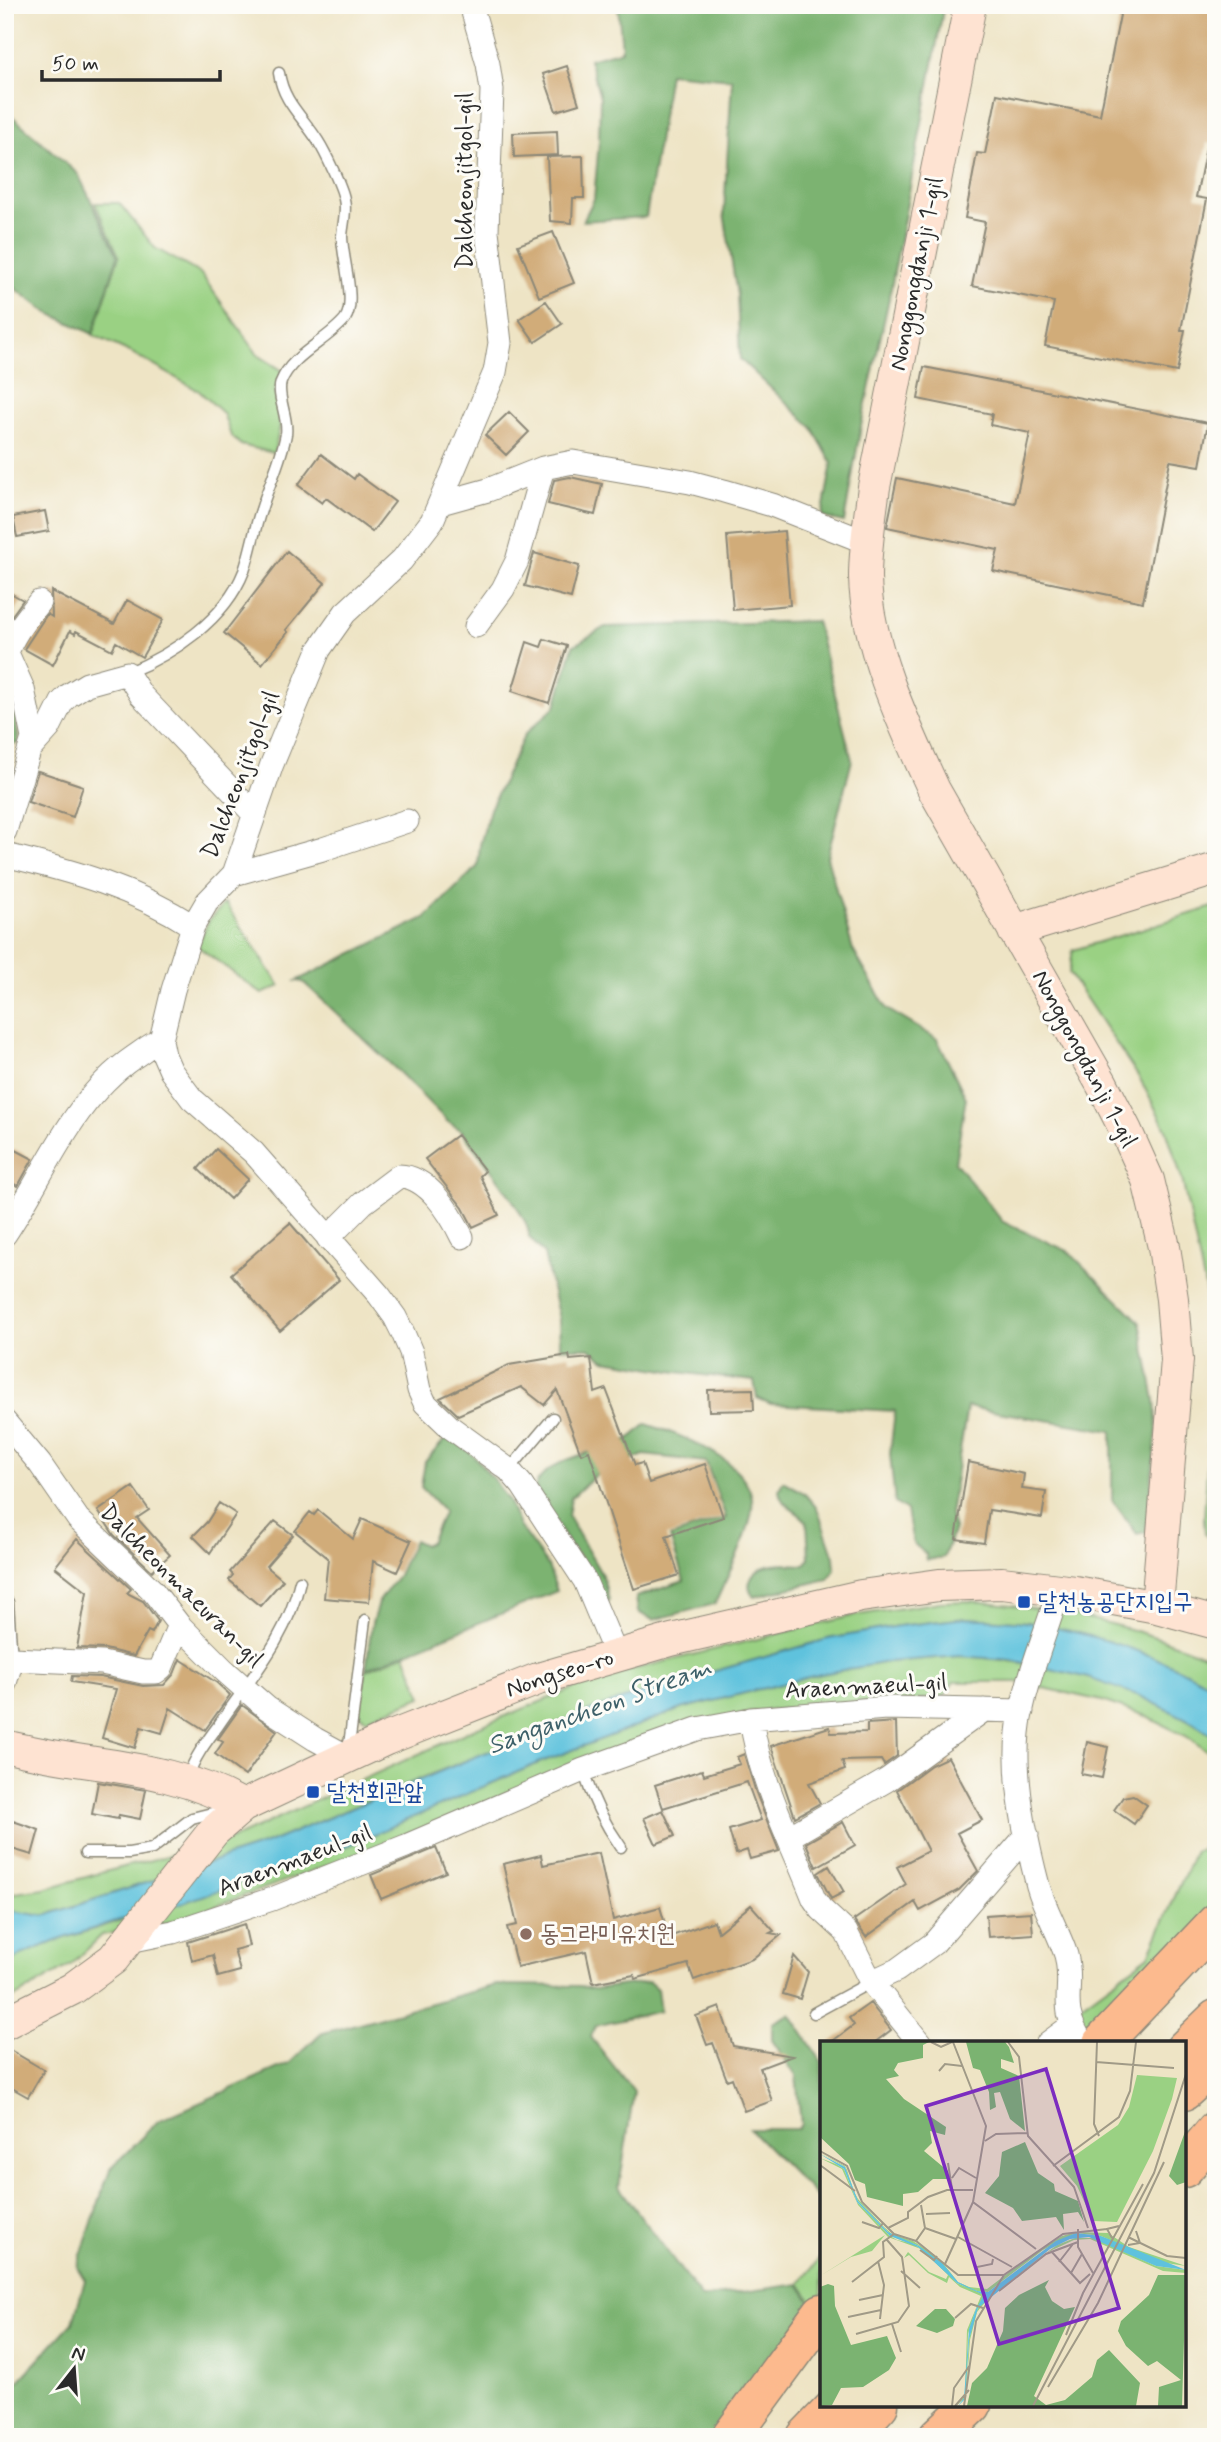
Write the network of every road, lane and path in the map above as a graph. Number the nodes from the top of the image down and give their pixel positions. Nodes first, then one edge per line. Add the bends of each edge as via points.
1 (471, 5) edge
2 (970, 5) edge
3 (279, 73) dead end
4 (542, 468) junction
5 (441, 503) junction
6 (866, 542) junction
7 (39, 602) dead end
8 (476, 626) dead end
9 (127, 673) junction
10 (32, 748) junction
11 (254, 814) junction
12 (407, 821) dead end
13 (5, 831) edge
14 (5, 855) edge
15 (1216, 869) edge
16 (234, 874) junction
17 (193, 926) junction
18 (1014, 930) junction
19 (161, 1040) junction
20 (5, 1234) edge
21 (462, 1237) dead end
22 (328, 1238) junction
23 (553, 1419) dead end
24 (5, 1422) edge
25 (509, 1469) junction
26 (300, 1581) dead end
27 (1056, 1600) junction
28 (8, 1602) dead end
29 (1157, 1607) junction
30 (365, 1620) dead end
31 (1216, 1623) edge
32 (179, 1625) junction
33 (616, 1655) junction
34 (12, 1658) junction
35 (5, 1683) edge
36 (244, 1687) junction
37 (1023, 1705) junction
38 (984, 1710) junction
39 (751, 1719) junction
40 (5, 1746) edge
41 (348, 1757) junction
42 (583, 1770) junction
43 (186, 1782) junction
44 (243, 1806) junction
45 (1027, 1835) junction
46 (789, 1837) junction
47 (621, 1847) dead end
48 (85, 1853) dead end
49 (1216, 1923) edge
50 (133, 1936) junction
51 (871, 1982) junction
52 (814, 2013) dead end
53 (5, 2023) edge
54 (1085, 2037) edge
55 (917, 2041) edge
56 (1060, 2041) edge
57 (1201, 2044) edge
58 (1186, 2085) edge
59 (1216, 2130) edge
60 (1186, 2166) edge
61 (820, 2316) edge
62 (835, 2407) edge
63 (877, 2407) edge
64 (970, 2407) edge
65 (731, 2437) edge
66 (806, 2437) edge
67 (849, 2437) edge
68 (938, 2437) edge

1 - 5 street, Dalcheonjitgol-gil via 492,90 488,242 500,343 495,372
2 - 6 street, Nonggongdanji 1-gil
3 - 9 lane via 281,86 318,141 344,199 343,253 350,307 343,321 300,358 282,381 287,431 234,590 180,645
4 - 5 street
4 - 6 street via 572,462 690,482 772,505
4 - 8 street via 517,561
5 - 11 street, Dalcheonjitgol-gil via 418,542 345,613 319,650
6 - 18 street, Nonggongdanji 1-gil via 870,620 899,710 934,790
7 - 10 street via 7,653 30,713
9 - 10 street via 87,684 69,695
9 - 11 street via 141,695
10 - 13 street
11 - 16 street, Dalcheonjitgol-gil
12 - 16 street
14 - 17 street via 110,884
15 - 18 street
16 - 17 street, Dalcheonjitgol-gil via 207,902
17 - 19 street, Dalcheonjitgol-gil
18 - 29 street, Nonggongdanji 1-gil via 1126,1131 1147,1180 1164,1247 1177,1360
19 - 20 street via 119,1067 77,1114
19 - 22 street via 179,1084 254,1153
21 - 22 street via 441,1201 411,1178 399,1176
22 - 25 street via 395,1317 411,1352 425,1403
23 - 25 lane
24 - 32 street, Dalcheonmaeuran-gil via 79,1519 152,1590
25 - 33 street via 585,1581
26 - 36 lane via 270,1652
27 - 29 street, Nongseo-ro
27 - 33 street, Nongseo-ro via 1002,1583 909,1588
27 - 37 street
28 - 34 lane
29 - 31 street, Nongseo-ro
30 - 41 lane
32 - 34 street via 156,1672 102,1663
32 - 36 street, Dalcheonmaeuran-gil
33 - 41 street, Nongseo-ro via 502,1692
34 - 35 street
36 - 41 street, Dalcheonmaeuran-gil via 267,1707
36 - 43 lane via 201,1750
37 - 38 street, Araenmaeul-gil
37 - 45 street via 1017,1754
38 - 39 street, Araenmaeul-gil via 886,1708
38 - 46 street, Araenmaeul-gil via 887,1780
39 - 42 street, Araenmaeul-gil via 697,1729
39 - 46 street
40 - 43 street via 136,1768
41 - 44 street, Nongseo-ro
42 - 47 lane via 601,1815
42 - 50 street, Araenmaeul-gil via 272,1899 173,1932
43 - 44 street
44 - 48 lane via 192,1818 144,1851
44 - 50 street, Nongseo-ro via 202,1844
45 - 51 street via 934,1943
45 - 54 street via 1039,1888 1068,1964 1068,2012
46 - 51 street via 814,1899 846,1932
49 - 54 highway
50 - 53 street, Nongseo-ro via 88,1979
51 - 52 lane
51 - 55 street
54 - 56 street
57 - 58 highway
59 - 60 highway
61 - 65 highway
62 - 66 highway
63 - 67 highway
64 - 68 highway

